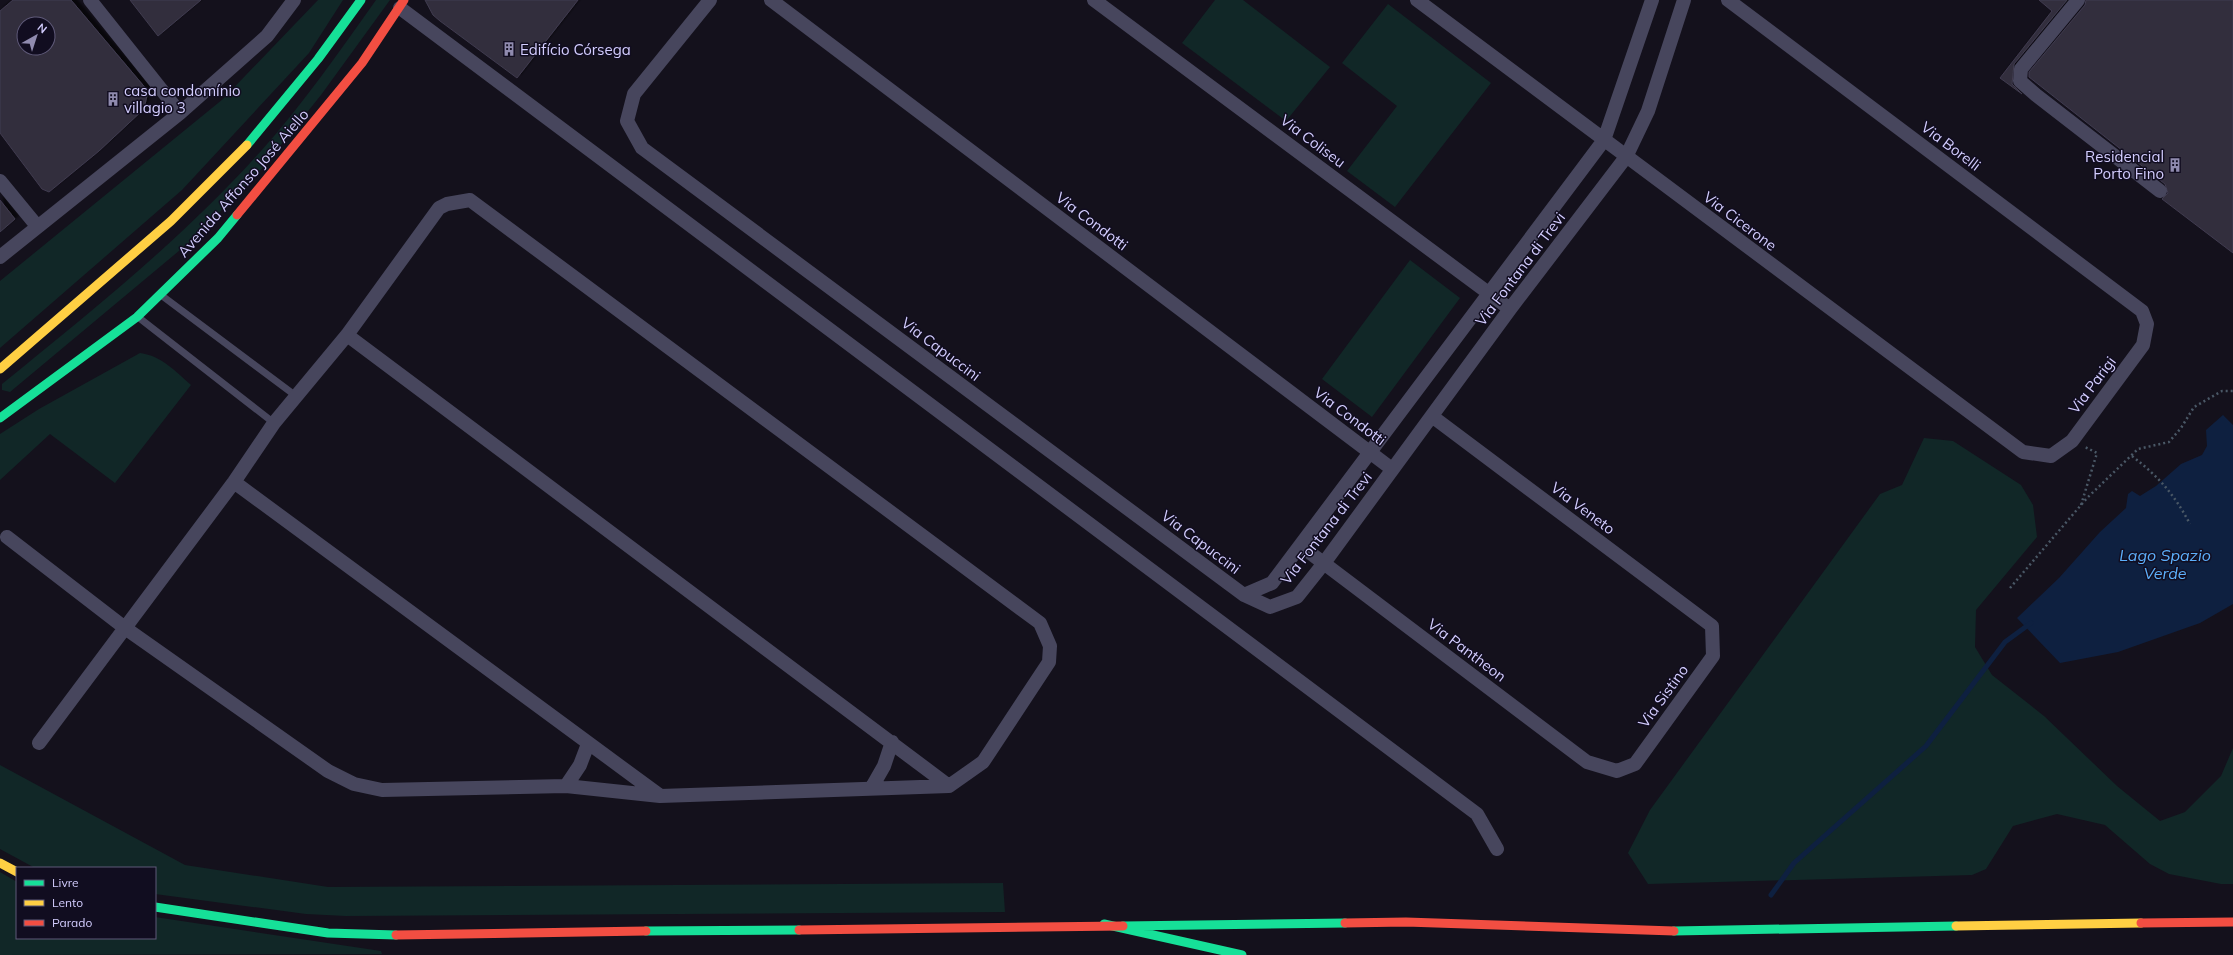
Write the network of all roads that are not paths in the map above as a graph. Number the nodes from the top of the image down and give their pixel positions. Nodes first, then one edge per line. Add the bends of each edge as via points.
1 (90, 0) edge
2 (294, 0) edge
3 (361, 0) edge
4 (710, 0) edge
5 (771, 0) edge
6 (1094, 0) edge
7 (1416, 0) edge
8 (1652, 0) edge
9 (1684, 0) edge
10 (1728, 0) edge
11 (2078, 0) edge
12 (402, 4) edge
13 (180, 113) junction
14 (1604, 140) junction
15 (1626, 157) junction
16 (0, 180) edge
17 (2160, 191) dead end
18 (37, 226) junction
19 (0, 257) edge
20 (1488, 292) junction
21 (161, 295) junction
22 (1510, 310) junction
23 (138, 317) junction
24 (2147, 324) joint
25 (347, 335) junction
26 (0, 369) edge
27 (296, 396) junction
28 (1433, 417) junction
29 (0, 418) edge
30 (274, 423) junction
31 (1371, 453) junction
32 (2050, 456) joint
33 (1392, 469) junction
34 (234, 482) junction
35 (7, 537) dead end
36 (1301, 546) junction
37 (1324, 563) junction
38 (1244, 596) junction
39 (1712, 626) joint
40 (124, 628) junction
41 (892, 742) junction
42 (39, 743) dead end
43 (588, 744) junction
44 (1618, 771) joint
45 (566, 786) junction
46 (949, 786) junction
47 (872, 787) junction
48 (660, 796) junction
49 (1498, 849) dead end
50 (0, 863) edge
51 (16, 871) edge
52 (156, 907) edge
53 (2233, 922) edge
54 (1104, 924) junction
55 (1242, 955) edge

1 - 13 street
2 - 13 street via 267,36
3 - 26 main road, Avenida Affonso José Aiello via 318,59 246,146 171,221
4 - 38 street, Via Capuccini via 634,94 627,121 642,148
5 - 31 street, Via Condotti
6 - 20 street, Via Coliseu
7 - 14 street, Via Cicerone
8 - 14 street, Via Fontana di Trevi
9 - 15 street, Via Fontana di Trevi via 1648,111
10 - 24 street, Via Borelli via 2142,311
11 - 17 street via 2021,69 2020,81
12 - 21 main road, Avenida Affonso José Aiello via 362,63 283,160 218,238
12 - 49 street via 1476,814
13 - 18 street
14 - 15 street, Via Cicerone
14 - 20 street, Via Fontana di Trevi
15 - 22 street, Via Fontana di Trevi
15 - 32 street, Via Cicerone via 2023,452
16 - 18 street
18 - 19 street
20 - 22 street, Via Coliseu
20 - 31 street, Via Fontana di Trevi
21 - 23 main road, Avenida Affonso José Aiello
21 - 27 lane
22 - 28 street, Via Fontana di Trevi
23 - 29 main road, Avenida Affonso José Aiello
23 - 30 lane
24 - 32 street, Via Parigi via 2143,345 2072,441
25 - 27 street
25 - 41 street
25 - 46 street via 439,208 470,200 1034,618 1040,623 1050,646 1050,662 984,762
27 - 30 street
28 - 33 street, Via Fontana di Trevi
28 - 39 street, Via Veneto
30 - 34 street
31 - 33 street, Via Condotti
31 - 36 street, Via Fontana di Trevi
33 - 37 street, Via Fontana di Trevi
34 - 40 street
34 - 43 street
35 - 40 street
36 - 37 street, Via Pantheon
36 - 38 street, Via Fontana di Trevi via 1272,583
37 - 38 street, Via Fontana di Trevi via 1297,597 1270,607
37 - 44 street, Via Pantheon via 1587,762
39 - 44 street, Via Sistino via 1713,656 1636,764
40 - 42 street
40 - 45 street via 328,772 354,784 382,790
41 - 46 street
41 - 47 street via 884,766
43 - 45 street via 580,765
43 - 48 street
45 - 48 street
46 - 47 street
47 - 48 street
50 - 51 main road
52 - 54 main road via 321,932 359,935
53 - 54 main road via 1647,931 1406,922
54 - 55 main road

